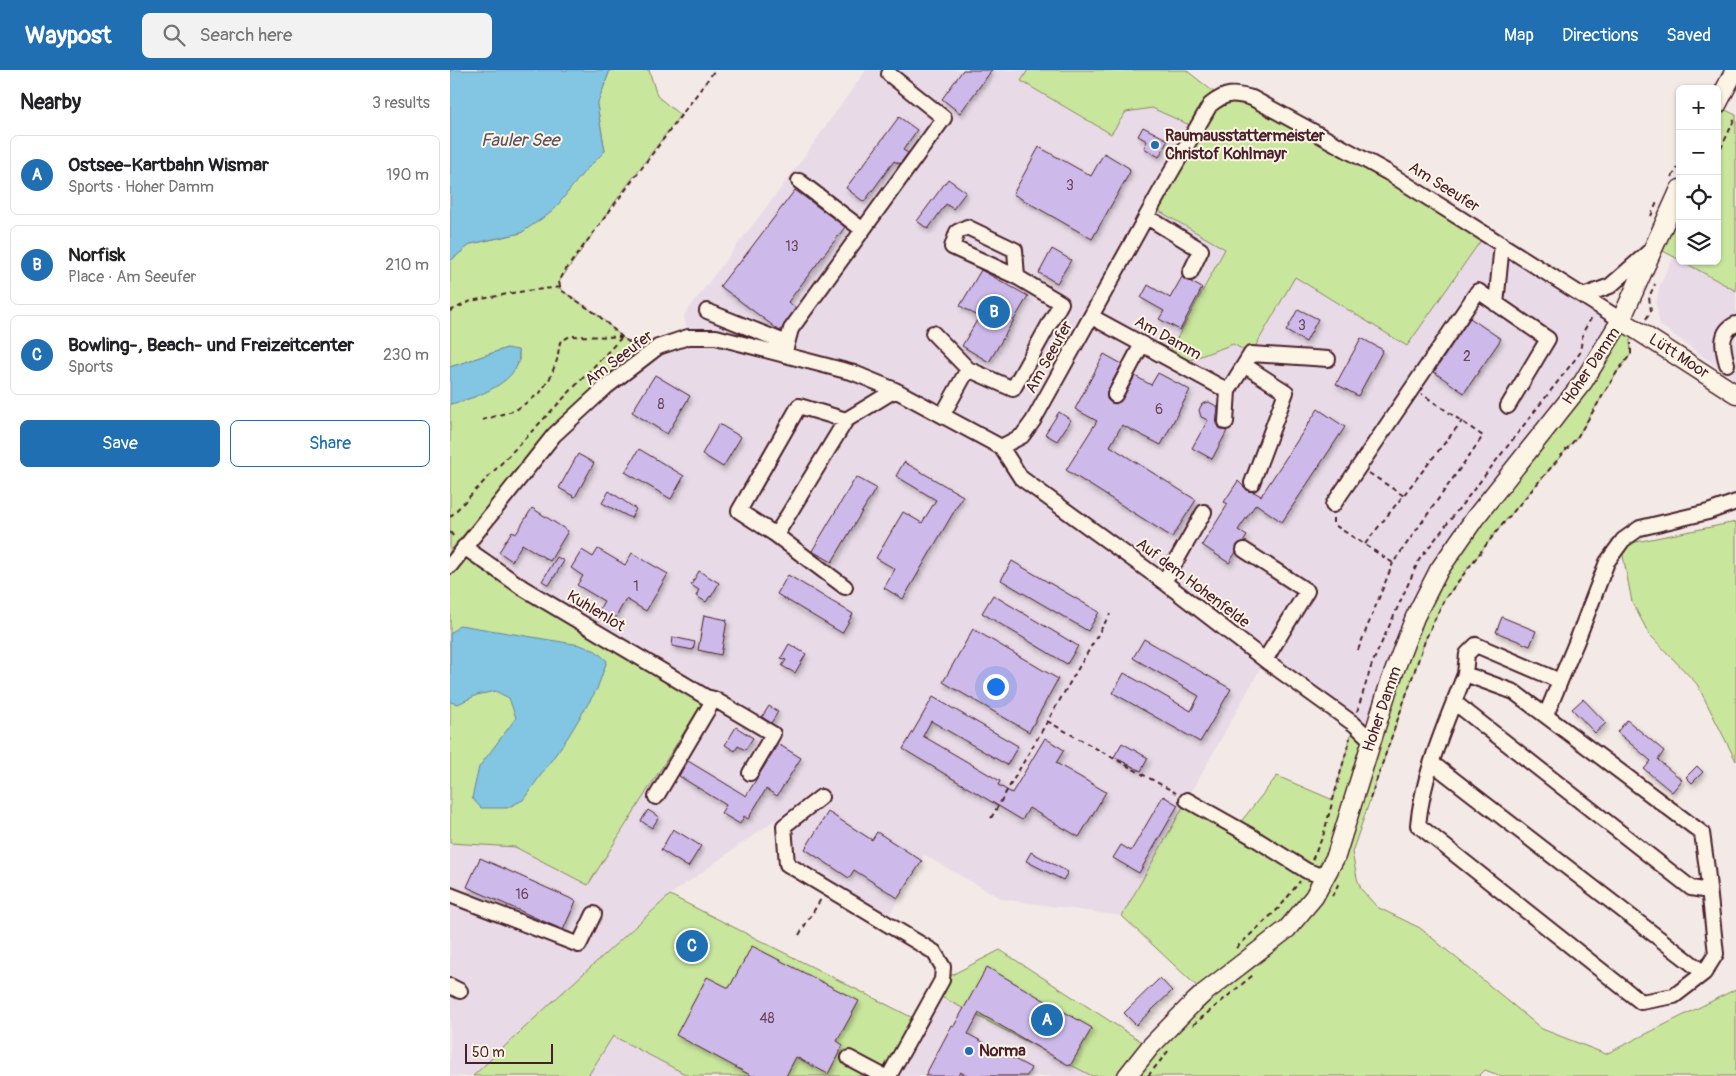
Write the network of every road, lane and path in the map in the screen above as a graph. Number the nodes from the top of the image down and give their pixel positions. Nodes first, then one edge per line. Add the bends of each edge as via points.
1 (715, 70) edge
2 (1735, 70) edge
3 (889, 74) dead end
4 (1721, 98) edge
5 (1736, 116) edge
6 (1721, 149) edge
7 (799, 181) dead end
8 (1674, 186) edge
9 (1659, 198) dead end
10 (1147, 217) junction
11 (1650, 218) dead end
12 (863, 230) junction
13 (1502, 244) junction
14 (1654, 247) junction
15 (1190, 273) dead end
16 (1017, 277) junction
17 (1656, 280) dead end
18 (560, 288) junction
19 (1582, 296) junction
20 (1496, 304) junction
21 (450, 311) edge
22 (707, 311) dead end
23 (1092, 316) junction
24 (1621, 320) junction
25 (1736, 324) edge
26 (1639, 330) junction
27 (932, 333) dead end
28 (622, 337) junction
29 (1142, 344) junction
30 (786, 349) junction
31 (647, 355) junction
32 (1328, 359) dead end
33 (1731, 359) edge
34 (1244, 365) junction
35 (968, 369) junction
36 (1712, 378) junction
37 (1412, 387) junction
38 (896, 390) junction
39 (1228, 391) junction
40 (1736, 394) edge
41 (1115, 395) dead end
42 (1508, 406) dead end
43 (943, 414) junction
44 (482, 420) dead end
45 (846, 420) junction
46 (1462, 421) junction
47 (1226, 422) dead end
48 (1001, 447) junction
49 (1359, 466) junction
50 (1252, 483) dead end
51 (1404, 496) junction
52 (1736, 502) edge
53 (1333, 505) joint
54 (1204, 512) dead end
55 (450, 517) edge
56 (776, 535) junction
57 (1365, 544) junction
58 (464, 547) junction
59 (1244, 550) dead end
60 (1393, 563) junction
61 (450, 566) edge
62 (1164, 582) junction
63 (845, 587) dead end
64 (1110, 614) dead end
65 (1358, 650) dead end
66 (1265, 660) junction
67 (1465, 674) junction
68 (1560, 680) junction
69 (714, 699) junction
70 (1454, 702) junction
71 (1546, 715) junction
72 (1047, 721) junction
73 (1371, 740) junction
74 (1432, 763) junction
75 (750, 773) dead end
76 (656, 797) dead end
77 (821, 797) dead end
78 (1187, 800) joint
79 (1368, 805) dead end
80 (991, 818) dead end
81 (1332, 880) junction
82 (828, 888) junction
83 (1709, 891) junction
84 (450, 895) edge
85 (1331, 898) dead end
86 (594, 914) dead end
87 (799, 935) dead end
88 (1256, 973) dead end
89 (1704, 973) junction
90 (1189, 1028) dead end
91 (1170, 1048) dead end
92 (848, 1058) dead end
93 (883, 1076) edge
94 (889, 1076) edge
95 (1127, 1076) edge
96 (1148, 1076) edge

1 - 18 path via 564,272
2 - 4 main road
3 - 12 street via 944,118
5 - 6 path
7 - 12 street
8 - 14 main road, Hoher Damm
9 - 11 path
10 - 13 street, Am Seeufer via 1210,105 1220,97 1234,93 1252,98 1378,168
10 - 15 street via 1201,250
10 - 23 street, Am Seeufer
12 - 30 street via 791,329
13 - 19 street, Am Seeufer
13 - 20 street
14 - 19 street via 1610,286
14 - 24 main road, Hoher Damm
16 - 16 street via 1015,250 967,227 957,232 952,247
16 - 35 street via 1061,303 1013,388
17 - 26 path via 1649,297 1651,311
18 - 21 path via 471,301
18 - 28 path
19 - 24 street, Am Seeufer
20 - 37 street via 1478,291
20 - 42 street via 1548,338
22 - 30 street
23 - 29 street, Am Damm
23 - 48 street, Am Seeufer via 1033,421 1022,436
24 - 26 main road, Lütt Moor
24 - 73 main road, Hoher Damm via 1583,382 1475,518 1439,570 1415,618
25 - 33 street via 1725,333 1722,342
26 - 36 main road, Lütt Moor
26 - 79 path via 1630,340 1631,354 1578,436 1496,532 1444,600 1426,638
27 - 35 street
28 - 31 path
28 - 44 path via 570,336 560,342 550,378 540,392 516,410
28 - 55 path
29 - 39 street, Am Damm
29 - 41 street
30 - 31 street, Am Seeufer via 716,337 688,337 658,347
30 - 38 street, Am Seeufer
31 - 58 street, Am Seeufer via 554,434
32 - 34 street via 1252,354
33 - 36 street
34 - 39 street
34 - 50 street via 1286,392
35 - 43 street
36 - 40 main road, Lütt Moor
37 - 46 path
37 - 49 street
38 - 43 street, Am Seeufer
38 - 45 street
39 - 47 street
43 - 48 street, Am Seeufer
45 - 56 street
45 - 56 street via 799,406 739,511
46 - 51 path
46 - 60 path via 1483,436
48 - 62 street, Auf dem Hohenfelde via 1021,478
49 - 51 path
49 - 53 street
51 - 57 path
52 - 68 street via 1640,528 1623,540 1607,562
53 - 57 path via 1333,524
54 - 62 street
56 - 63 street
57 - 60 path
58 - 61 street, Am Seeufer
58 - 69 street, Kuhlenlot via 523,588
59 - 66 street via 1307,591
60 - 65 path
62 - 66 street, Auf dem Hohenfelde
64 - 72 path
66 - 73 street, Auf dem Hohenfelde via 1354,724
67 - 68 street via 1468,654 1476,645
67 - 70 street
67 - 71 street via 1514,692
68 - 71 street
69 - 75 street, Kuhlenlot via 773,734
69 - 76 street
70 - 74 street
70 - 83 street via 1691,888
71 - 83 street via 1702,833
72 - 78 path
72 - 80 path
73 - 81 main road, Hoher Damm via 1336,856
74 - 89 street
74 - 89 street via 1420,800 1418,825 1641,1002 1674,996
77 - 82 street via 784,826 787,864
78 - 81 street via 1307,871
81 - 85 path
81 - 95 main road, Hoher Damm via 1287,928 1204,993 1150,1047
82 - 87 path
82 - 94 street via 934,952 943,967 942,980
83 - 89 street via 1716,954
84 - 86 street via 579,945
88 - 90 path
91 - 96 path
92 - 93 street

